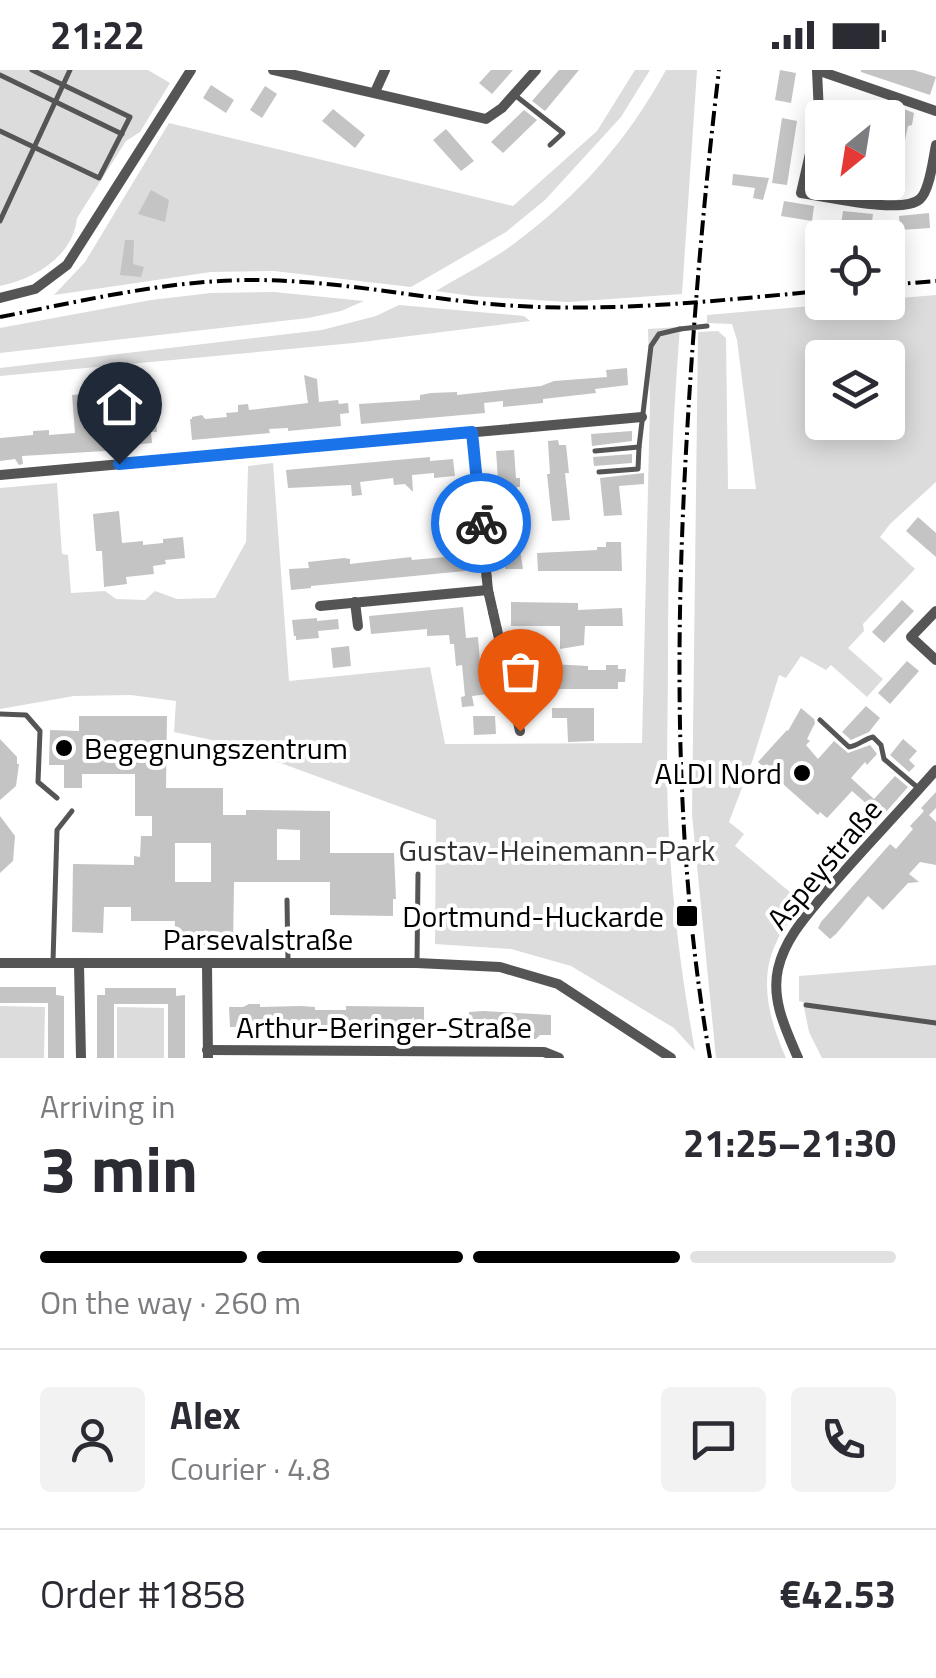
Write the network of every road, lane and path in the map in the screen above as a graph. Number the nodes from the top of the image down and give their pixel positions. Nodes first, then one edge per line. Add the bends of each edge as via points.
1 (32, 70) edge
2 (70, 70) edge
3 (191, 70) edge
4 (273, 70) edge
5 (384, 70) edge
6 (536, 70) edge
7 (817, 70) edge
8 (295, 72) edge
9 (1, 75) edge
10 (63, 85) junction
11 (375, 92) junction
12 (514, 94) junction
13 (891, 97) junction
14 (818, 100) edge
15 (890, 100) edge
16 (55, 102) junction
17 (936, 111) edge
18 (0, 131) edge
19 (122, 134) junction
20 (550, 145) dead end
21 (936, 145) edge
22 (34, 148) junction
23 (842, 200) edge
24 (867, 200) edge
25 (866, 203) junction
26 (0, 221) edge
27 (0, 298) edge
28 (707, 326) dead end
29 (642, 417) junction
30 (472, 432) junction
31 (640, 447) junction
32 (595, 451) dead end
33 (598, 472) dead end
34 (0, 476) edge
35 (488, 590) junction
36 (356, 602) junction
37 (320, 606) dead end
38 (936, 611) edge
39 (358, 626) dead end
40 (936, 660) edge
41 (537, 704) dead end
42 (515, 708) junction
43 (0, 714) edge
44 (820, 720) dead end
45 (520, 731) dead end
46 (936, 770) edge
47 (919, 789) junction
48 (57, 798) dead end
49 (72, 811) dead end
50 (418, 874) dead end
51 (287, 900) dead end
52 (417, 963) junction
53 (0, 964) edge
54 (53, 964) junction
55 (79, 964) junction
56 (207, 964) junction
57 (288, 964) junction
58 (806, 1004) dead end
59 (936, 1023) edge
60 (208, 1054) edge
61 (80, 1058) edge
62 (559, 1058) edge
63 (671, 1058) edge
64 (798, 1058) edge

1 - 10 lane
2 - 10 lane
3 - 27 street via 66,266 35,288
4 - 8 street
5 - 11 street
6 - 12 street
7 - 13 street
7 - 14 street
8 - 11 street
9 - 16 lane
10 - 16 lane
10 - 19 lane via 130,116
11 - 12 street via 486,118
12 - 20 lane via 562,133
13 - 15 lane
13 - 17 street
16 - 19 lane
16 - 22 lane
18 - 22 lane
19 - 22 lane via 98,178
21 - 25 street via 919,200
22 - 26 lane
23 - 25 street
24 - 25 lane
28 - 29 lane, bridge via 660,334 651,346
29 - 30 street
29 - 31 lane
30 - 34 street
30 - 35 street
31 - 32 lane
31 - 33 lane via 638,469
35 - 36 street
35 - 42 street
36 - 37 street
36 - 39 street
38 - 40 street via 911,637
41 - 42 street
42 - 45 street
43 - 48 lane via 26,716 40,731 38,782
44 - 47 lane via 849,747 873,737 884,759
46 - 47 street, Aspeystraße
47 - 64 street, Aspeystraße via 783,952 777,995
49 - 54 lane via 58,830
50 - 52 lane
51 - 57 lane
52 - 57 street, Parsevalstraße
52 - 63 street, Parsevalstraße via 500,967 558,984
53 - 54 street, Parsevalstraße
54 - 55 street, Parsevalstraße
55 - 56 street, Parsevalstraße
55 - 61 street
56 - 57 street, Parsevalstraße
56 - 60 street
58 - 59 lane
60 - 62 street, Arthur-Beringer-Straße via 544,1052

